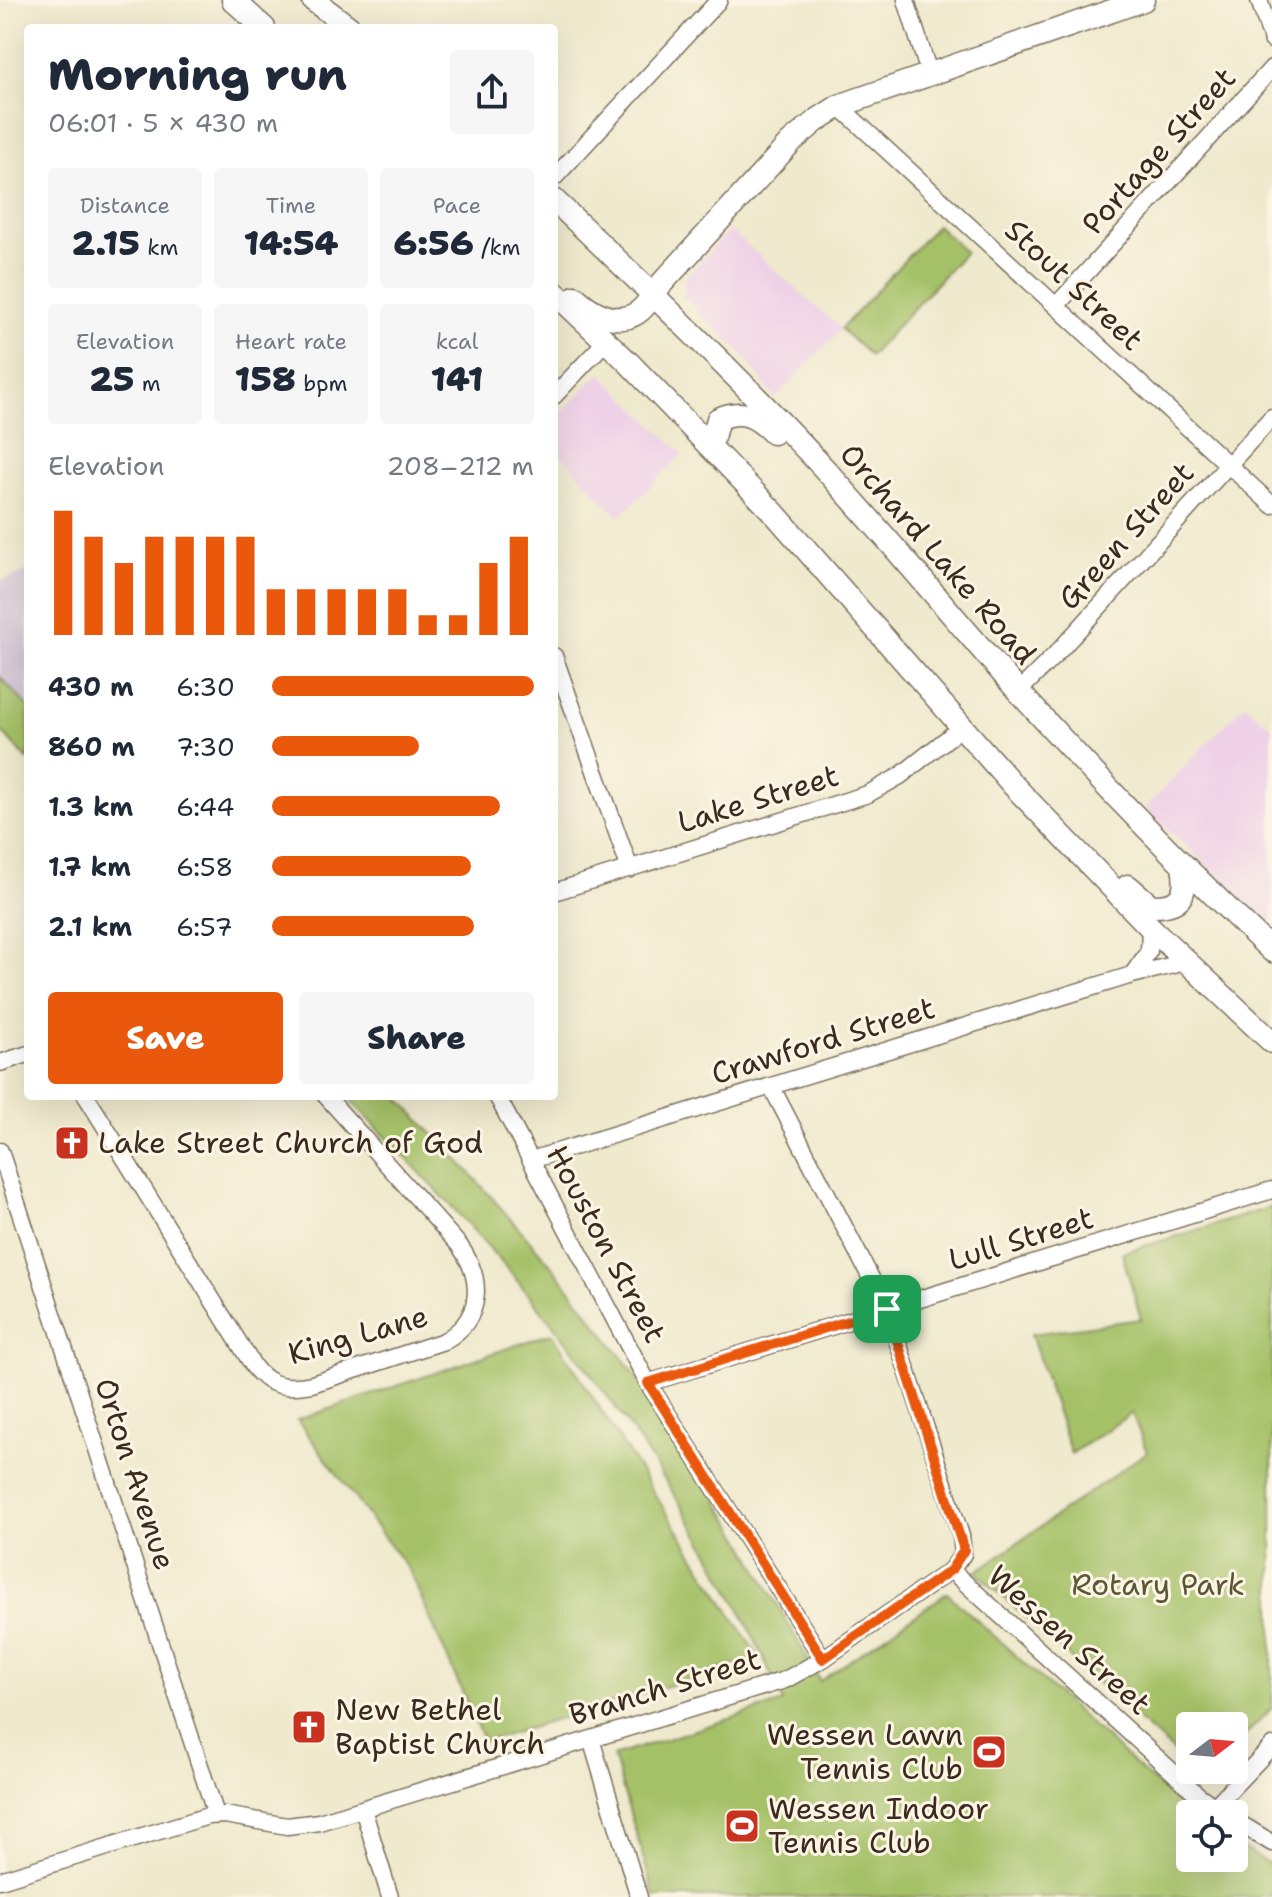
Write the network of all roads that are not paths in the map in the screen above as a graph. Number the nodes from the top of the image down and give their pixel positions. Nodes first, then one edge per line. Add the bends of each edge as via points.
1 (233, 0) edge
2 (313, 0) edge
3 (719, 0) edge
4 (906, 0) edge
5 (1143, 0) edge
6 (1259, 0) edge
7 (260, 24) edge
8 (345, 24) edge
9 (1272, 40) edge
10 (1272, 68) edge
11 (929, 73) junction
12 (839, 106) junction
13 (558, 174) edge
14 (558, 204) edge
15 (558, 282) edge
16 (653, 293) junction
17 (558, 296) edge
18 (1056, 306) junction
19 (606, 341) junction
20 (558, 392) edge
21 (1272, 417) edge
22 (711, 445) junction
23 (1229, 465) junction
24 (1272, 505) edge
25 (908, 562) junction
26 (558, 667) edge
27 (1019, 691) junction
28 (962, 727) junction
29 (1013, 785) junction
30 (1183, 866) junction
31 (630, 869) junction
32 (558, 891) edge
33 (1150, 927) junction
34 (1272, 951) edge
35 (1186, 962) junction
36 (1132, 975) junction
37 (1272, 1042) edge
38 (24, 1055) edge
39 (0, 1063) edge
40 (771, 1086) junction
41 (88, 1100) edge
42 (330, 1100) edge
43 (499, 1100) edge
44 (0, 1151) edge
45 (531, 1160) junction
46 (1272, 1190) edge
47 (887, 1309) junction
48 (648, 1383) junction
49 (951, 1570) junction
50 (823, 1659) junction
51 (591, 1739) junction
52 (1272, 1746) edge
53 (1205, 1800) edge
54 (1228, 1800) edge
55 (363, 1809) junction
56 (216, 1815) junction
57 (1248, 1828) edge
58 (1272, 1843) edge
59 (0, 1880) edge
60 (390, 1897) edge
61 (639, 1897) edge

1 - 7 main road
2 - 8 main road
3 - 13 street
4 - 11 street
5 - 11 main road
6 - 9 street
10 - 18 street, Portage Street
11 - 12 main road
12 - 16 main road via 791,142
12 - 18 street, Stout Street
14 - 16 main road, Orchard Lake Road
15 - 16 main road via 586,307 616,320 646,307
16 - 25 main road, Orchard Lake Road
17 - 19 main road
18 - 23 street, Stout Street
19 - 20 street
19 - 22 main road
21 - 23 street, Green Street
22 - 25 main road via 718,419 743,412 759,419 881,553
22 - 28 main road
23 - 24 street, Stout Street
23 - 27 street, Green Street
25 - 27 main road, Orchard Lake Road
26 - 31 street
27 - 30 main road, Orchard Lake Road
28 - 29 main road
28 - 31 street, Lake Street via 868,794
29 - 30 main road via 1033,786 1151,906 1165,907 1183,894
29 - 33 main road
30 - 34 main road, Orchard Lake Road
31 - 32 street, Lake Street
33 - 35 main road
33 - 36 street via 1149,951
35 - 36 street, Crawford Street
35 - 37 main road
36 - 40 street, Crawford Street
38 - 39 street
40 - 45 street, Crawford Street
40 - 47 street, Wessen Street
41 - 42 street, King Lane via 254,1367 269,1382 292,1387 444,1341 467,1322 475,1296 474,1273 465,1253
43 - 45 street, Houston Street
44 - 56 street, Orton Avenue
45 - 48 street, Houston Street
46 - 47 street, Lull Street
47 - 48 street, Lull Street
47 - 49 street, Wessen Street via 961,1536 963,1554
48 - 50 street, Houston Street
49 - 50 street, Branch Street
49 - 53 street, Wessen Street
50 - 51 street, Branch Street via 785,1680
51 - 55 street, Branch Street
51 - 61 street
52 - 54 street
55 - 56 street, Branch Street via 298,1826
55 - 60 street
56 - 59 street, Branch Street
57 - 58 street

